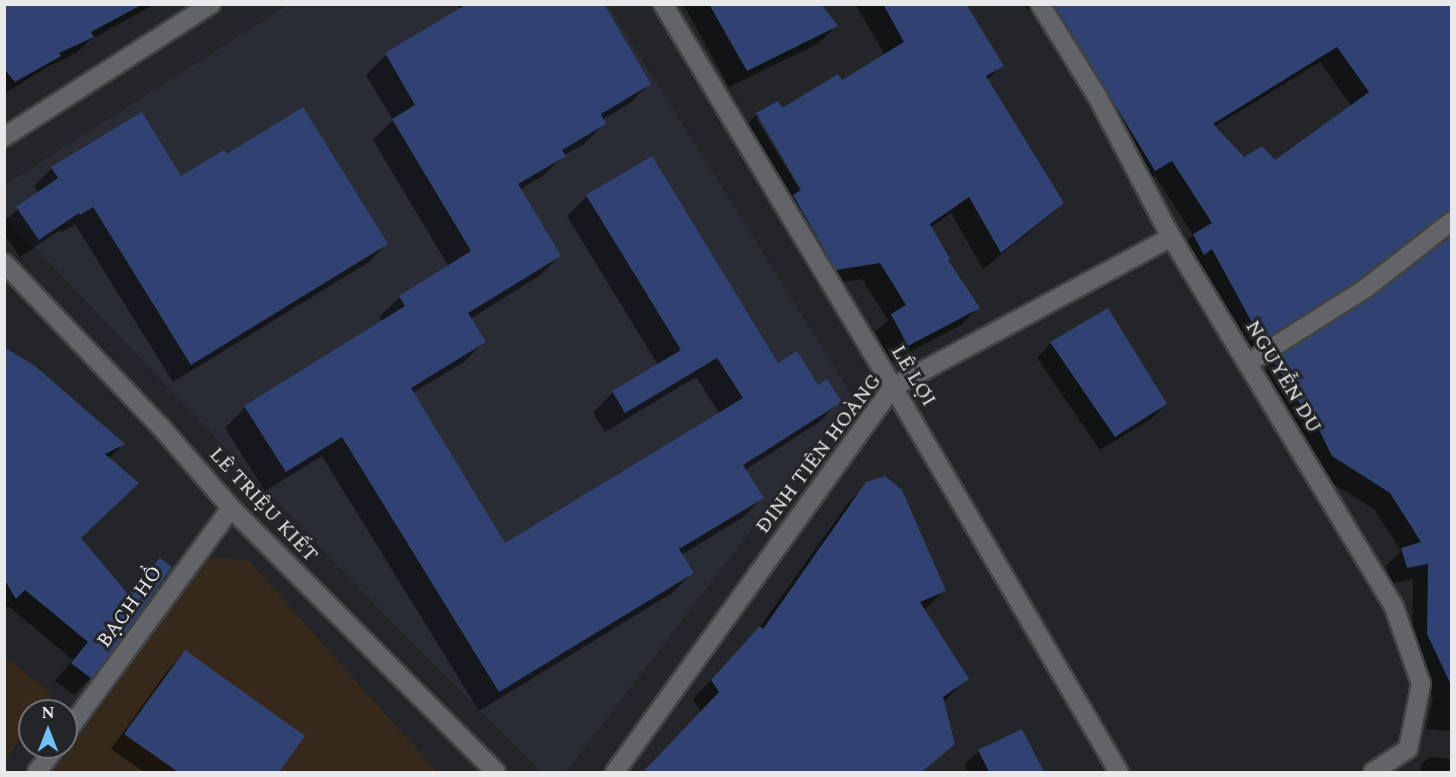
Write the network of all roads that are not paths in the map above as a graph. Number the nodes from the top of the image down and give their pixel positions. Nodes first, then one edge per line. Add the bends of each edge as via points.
1 (211, 4) edge
2 (663, 4) edge
3 (1040, 4) edge
4 (4, 137) edge
5 (1452, 221) edge
6 (1171, 237) junction
7 (4, 263) edge
8 (1248, 363) junction
9 (893, 387) junction
10 (231, 508) junction
11 (78, 717) edge
12 (47, 759) edge
13 (37, 772) edge
14 (496, 772) edge
15 (615, 772) edge
16 (1119, 772) edge
17 (1373, 772) edge

1 - 4 street
2 - 9 street, LÊ LỢI
3 - 6 street, NGUYỄN DU via 1097,96
5 - 8 street via 1366,288
6 - 8 street, NGUYỄN DU
6 - 9 street, ĐINH TIÊN HOÀNG
7 - 10 street, LÊ TRIỆU KIẾT via 160,426
8 - 17 street, NGUYỄN DU via 1394,607 1422,684 1408,749
9 - 15 street, ĐINH TIÊN HOÀNG
9 - 16 street, LÊ LỢI
10 - 11 street, BẠCH HỔ
10 - 14 street, LÊ TRIỆU KIẾT
12 - 13 street

